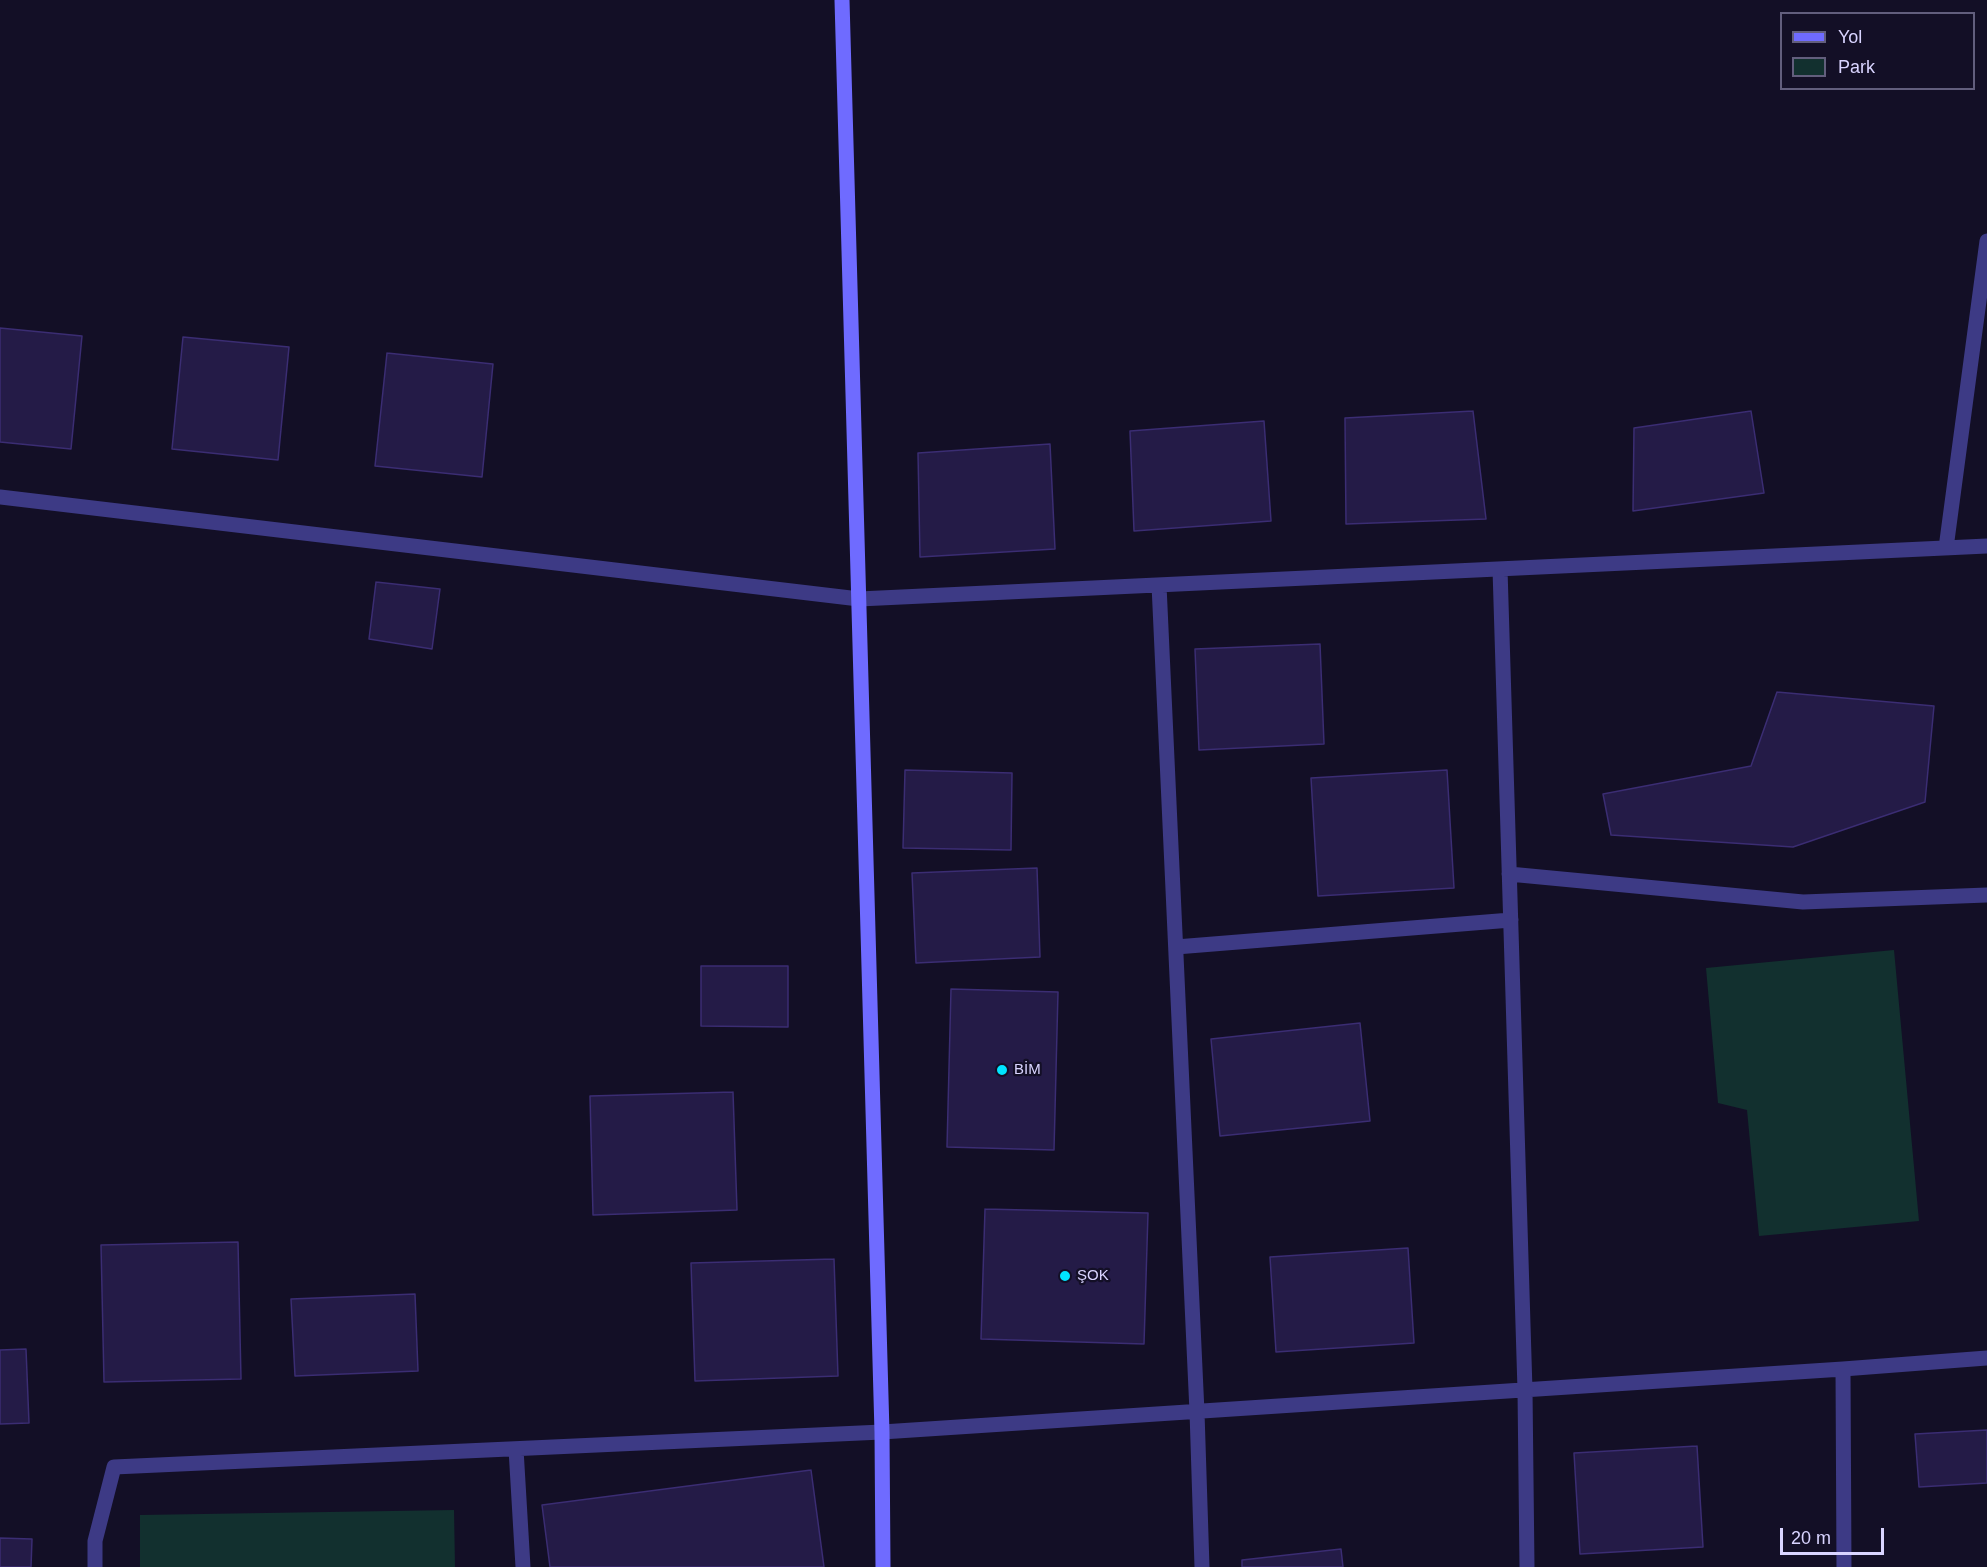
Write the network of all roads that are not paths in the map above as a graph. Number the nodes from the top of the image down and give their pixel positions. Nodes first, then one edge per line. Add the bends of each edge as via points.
1 (842, 0) edge
2 (1987, 241) edge
3 (0, 496) edge
4 (1987, 546) edge
5 (1946, 548) junction
6 (1500, 569) junction
7 (1159, 585) junction
8 (860, 599) junction
9 (1509, 874) junction
10 (1987, 896) edge
11 (1511, 920) junction
12 (1176, 946) junction
13 (1987, 1358) edge
14 (1843, 1369) junction
15 (1525, 1390) junction
16 (1197, 1412) junction
17 (882, 1432) junction
18 (516, 1449) junction
19 (95, 1567) edge
20 (523, 1567) edge
21 (884, 1567) edge
22 (1202, 1567) edge
23 (1527, 1567) edge
24 (1844, 1567) edge

1 - 8 main road
2 - 5 street
3 - 8 street
4 - 5 street
5 - 6 street
6 - 7 street
6 - 9 street
7 - 8 street
7 - 12 street
8 - 17 main road
9 - 10 street via 1803,902
9 - 11 street
11 - 12 street
11 - 15 street
12 - 16 street
13 - 14 street
14 - 15 street
14 - 24 street
15 - 16 street
15 - 23 street
16 - 17 street
16 - 22 street
17 - 18 street
17 - 21 main road
18 - 19 street via 114,1467 95,1541
18 - 20 street

